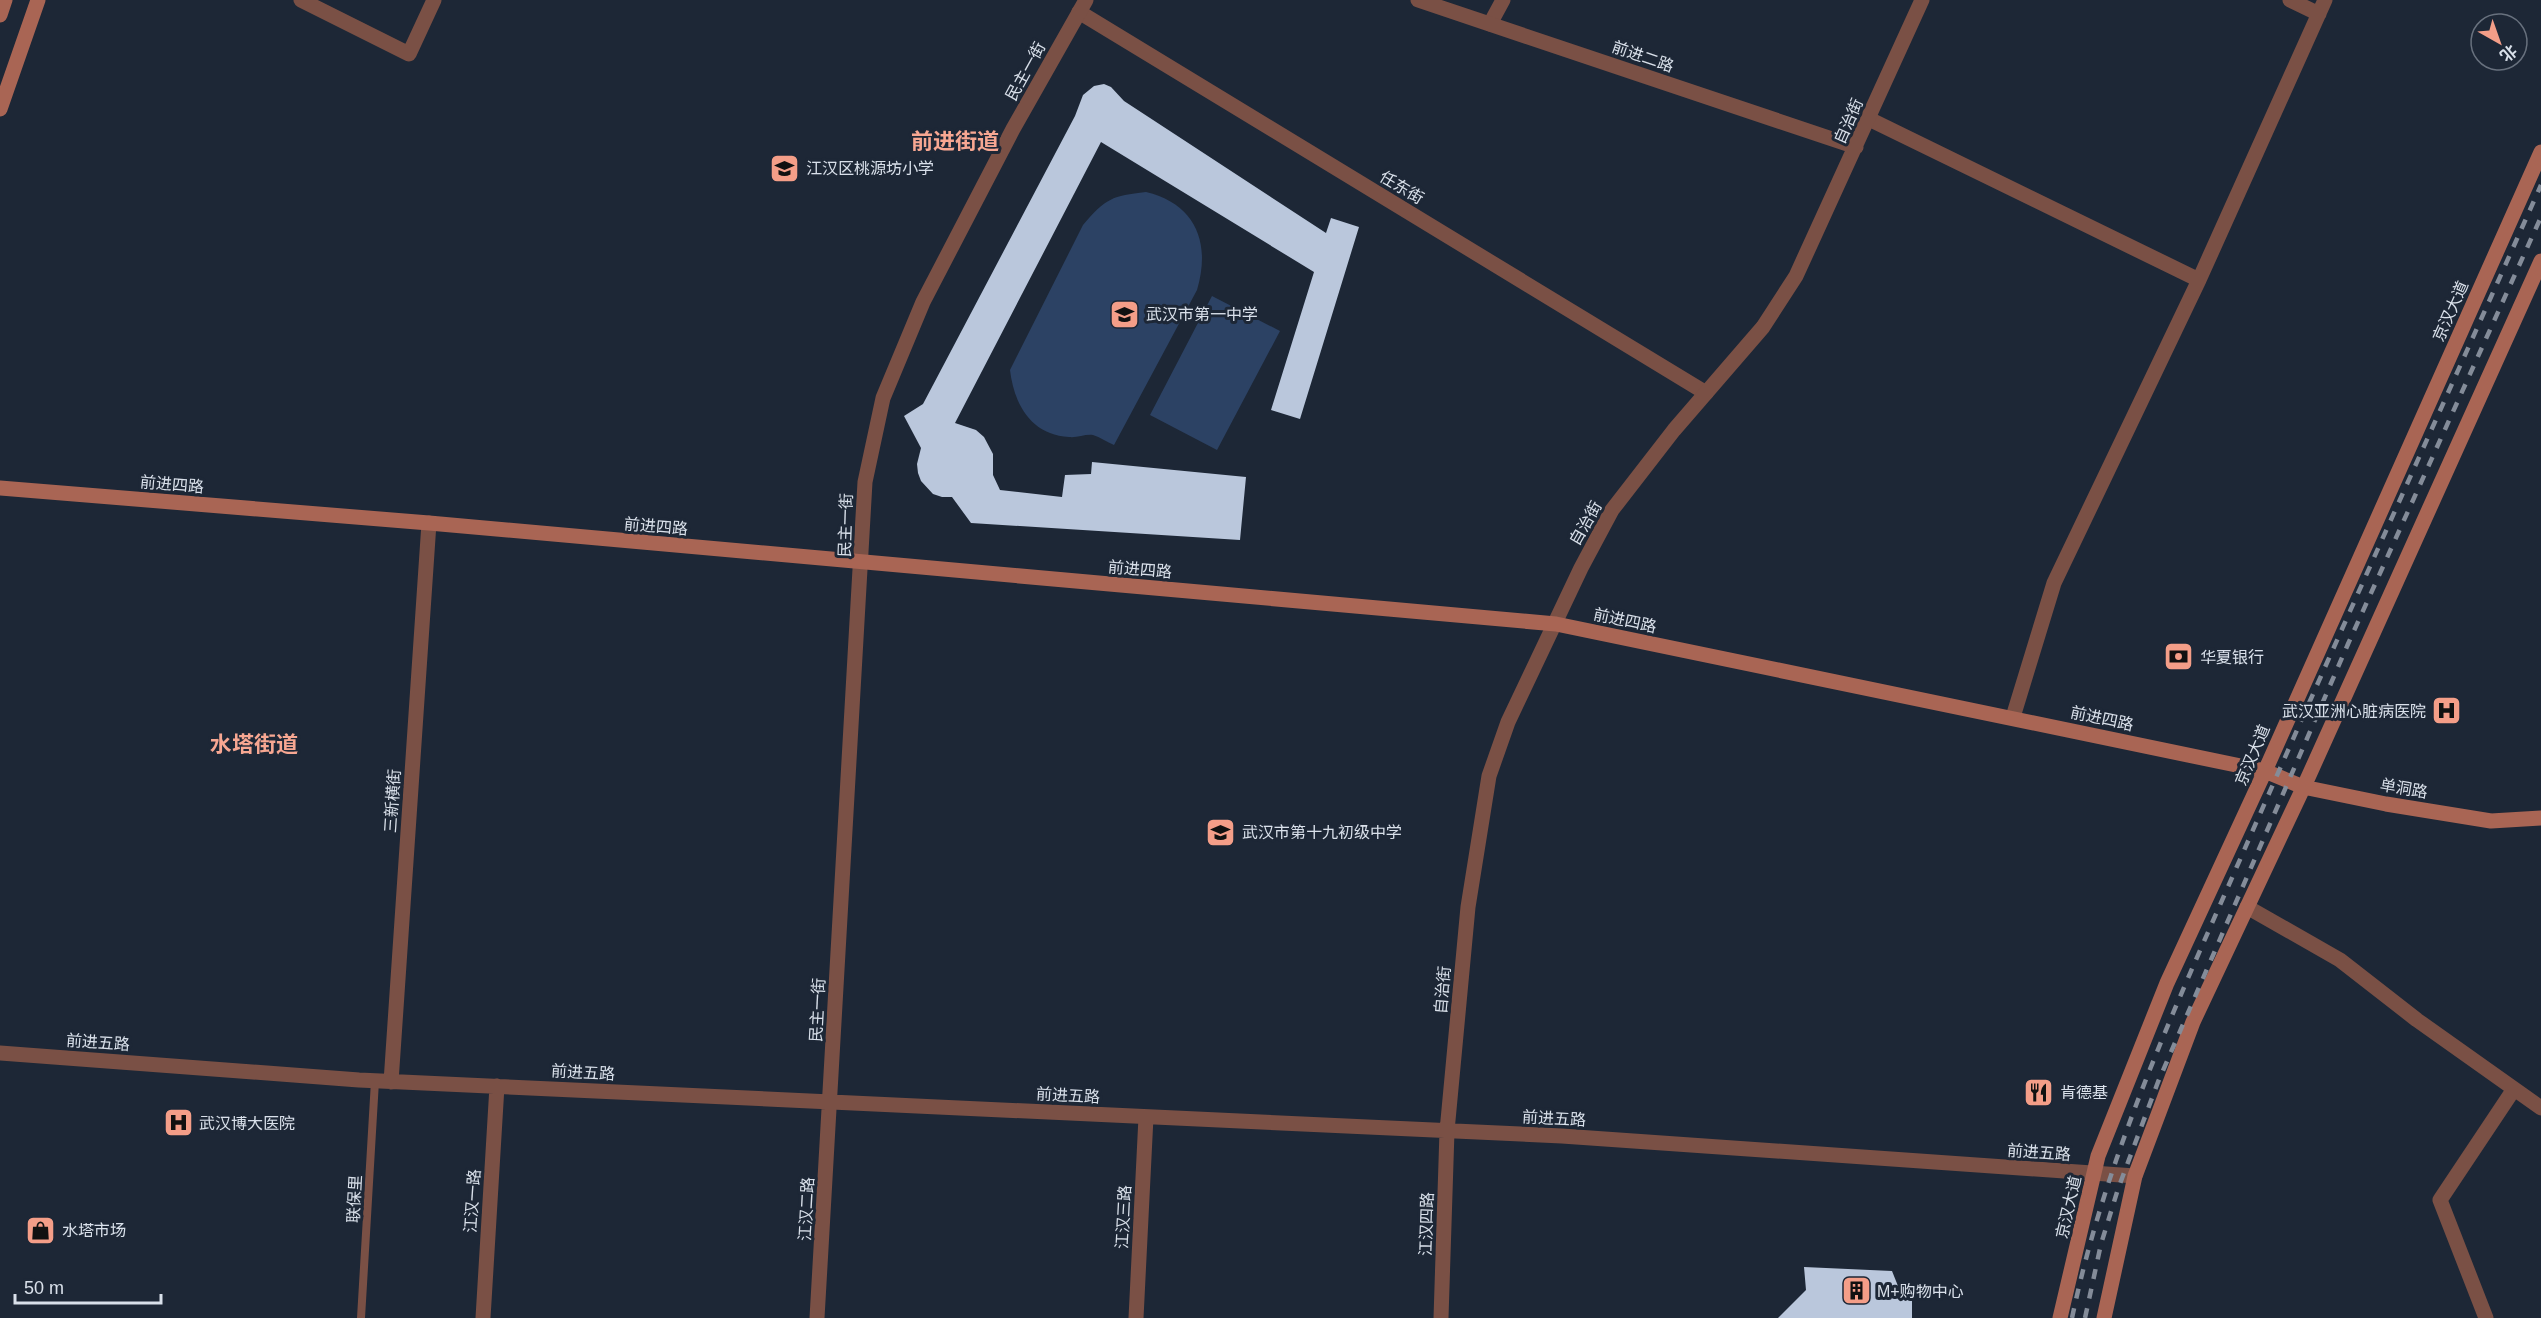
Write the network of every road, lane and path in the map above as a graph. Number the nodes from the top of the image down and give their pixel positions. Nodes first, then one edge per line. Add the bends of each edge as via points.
1 (5, 0) edge
2 (38, 0) edge
3 (301, 0) edge
4 (434, 0) edge
5 (1419, 0) edge
6 (1503, 0) edge
7 (1922, 0) edge
8 (2290, 0) edge
9 (1082, 6) edge
10 (2322, 7) edge
11 (0, 15) edge
12 (1490, 24) junction
13 (0, 109) edge
14 (1869, 118) junction
15 (1856, 147) junction
16 (2541, 152) edge
17 (2541, 261) edge
18 (2199, 280) junction
19 (1706, 393) junction
20 (0, 488) edge
21 (429, 523) junction
22 (861, 563) junction
23 (1556, 624) junction
24 (2013, 717) junction
25 (2265, 771) junction
26 (2303, 787) junction
27 (2541, 818) edge
28 (2247, 907) junction
29 (0, 1053) edge
30 (375, 1081) junction
31 (391, 1082) junction
32 (497, 1086) junction
33 (2514, 1089) junction
34 (830, 1102) junction
35 (2541, 1108) edge
36 (1146, 1117) junction
37 (1447, 1131) junction
38 (2094, 1174) junction
39 (2135, 1176) junction
40 (361, 1318) edge
41 (483, 1318) edge
42 (817, 1318) edge
43 (1136, 1318) edge
44 (1442, 1318) edge
45 (2060, 1318) edge
46 (2104, 1318) edge
47 (2486, 1318) edge

1 - 11 main road
2 - 13 main road
3 - 4 street via 409,54
5 - 12 street, 前进二路
6 - 12 street
7 - 14 street, 自治街
8 - 10 street
9 - 19 street, 任东街
9 - 22 street, 民主一街 via 923,302 883,398 865,482
10 - 18 street
12 - 15 street, 前进二路
14 - 15 street, 自治街
14 - 18 street
15 - 19 street, 自治街 via 1796,276 1763,327
16 - 25 main road, 京汉大道
17 - 26 main road
18 - 24 street via 2054,583
19 - 23 street, 自治街 via 1612,510
20 - 21 main road, 前进四路
21 - 22 main road, 前进四路
21 - 31 street, 三新横街
22 - 23 main road, 前进四路
22 - 34 street, 民主一街
23 - 24 main road, 前进四路
23 - 37 street, 自治街 via 1508,722 1490,776 1468,907
24 - 25 main road, 前进四路
25 - 26 main road, 单洞路
25 - 38 main road, 京汉大道 via 2167,983
26 - 27 main road, 单洞路 via 2491,821
26 - 28 main road
28 - 33 street via 2340,960
28 - 39 main road via 2193,1022
29 - 30 street, 前进五路
30 - 31 street, 前进五路
30 - 40 lane, 联保里
31 - 32 street, 前进五路
32 - 34 street, 前进五路
32 - 41 street, 江汉一路
33 - 35 street
33 - 47 street via 2440,1200
34 - 36 street, 前进五路
34 - 42 street, 江汉二路
36 - 37 street, 前进五路
36 - 43 street, 江汉三路
37 - 38 street, 前进五路
37 - 44 street, 江汉四路
38 - 39 street, 前进五路
38 - 45 main road, 京汉大道
39 - 46 main road

